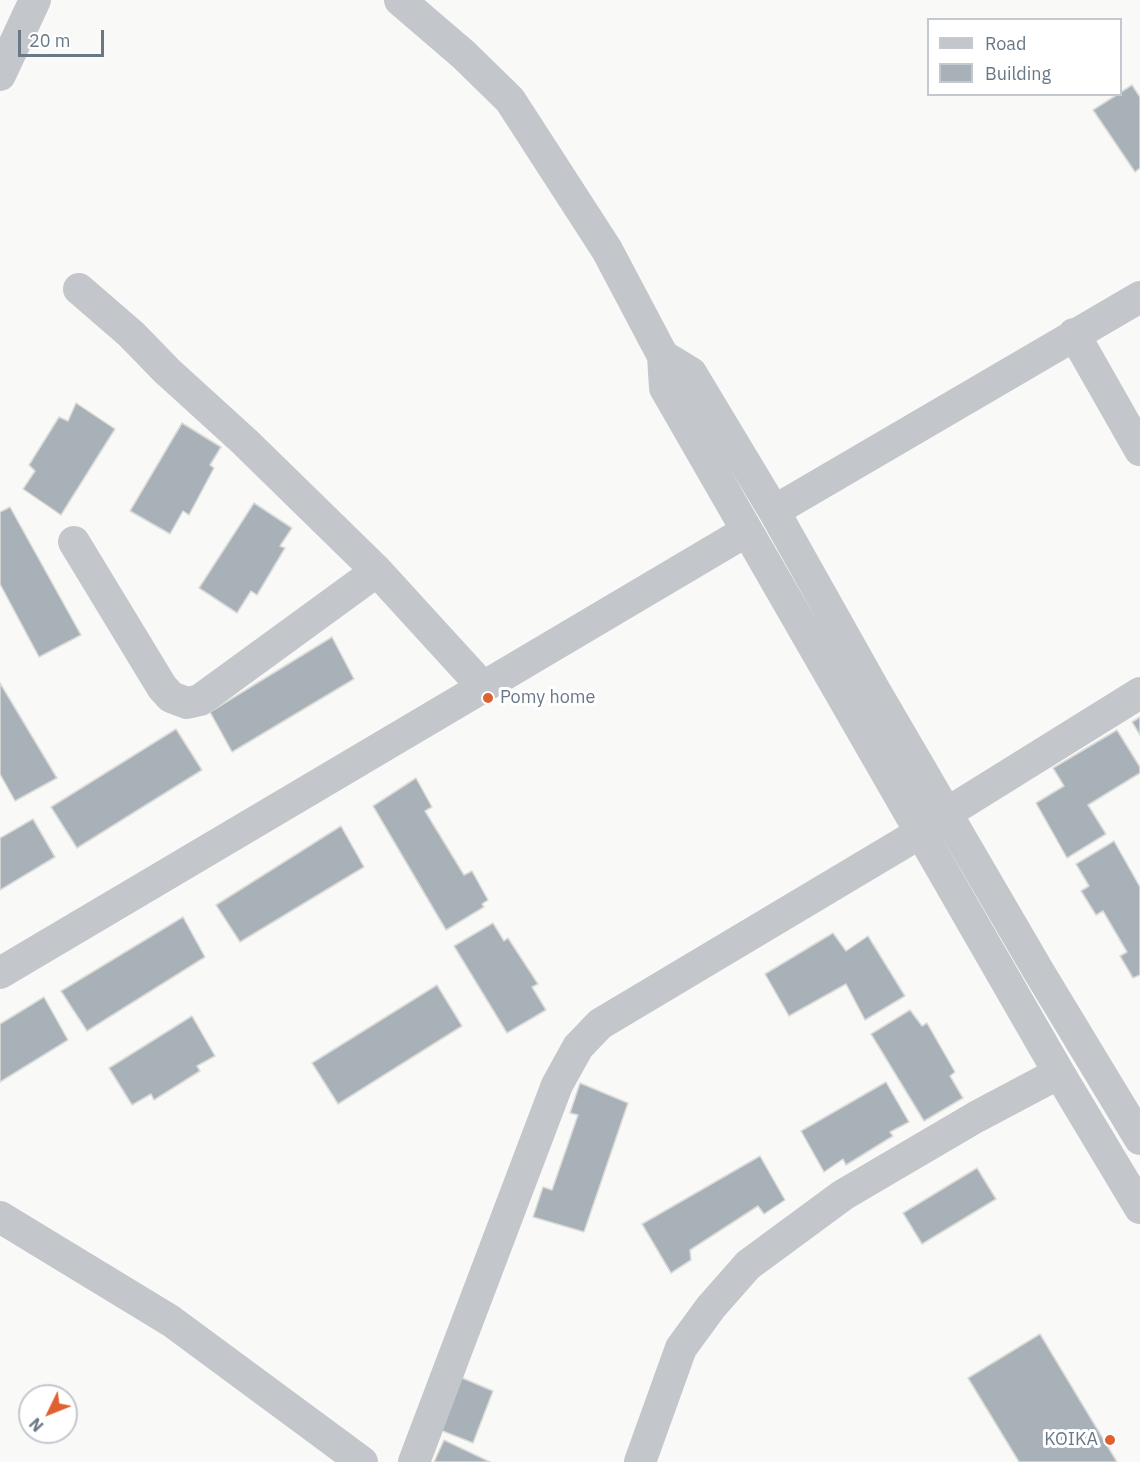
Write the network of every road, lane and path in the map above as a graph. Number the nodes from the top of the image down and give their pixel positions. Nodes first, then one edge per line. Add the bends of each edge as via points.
1 (35, 0) edge
2 (400, 0) edge
3 (0, 75) edge
4 (79, 289) dead end
5 (1140, 297) edge
6 (1074, 334) junction
7 (678, 381) junction
8 (1140, 450) edge
9 (774, 511) junction
10 (745, 532) junction
11 (74, 542) dead end
12 (377, 571) junction
13 (483, 687) junction
14 (1140, 693) edge
15 (947, 813) junction
16 (920, 833) junction
17 (0, 973) edge
18 (1059, 1074) junction
19 (1140, 1140) edge
20 (1110, 1157) junction
21 (1140, 1208) edge
22 (0, 1217) edge
23 (362, 1462) edge
24 (414, 1462) edge
25 (640, 1462) edge

1 - 3 street
2 - 7 street via 510,100 607,250
4 - 12 street via 246,442
5 - 6 street
6 - 8 street
6 - 9 street
7 - 9 street
7 - 10 street
9 - 15 street
10 - 13 street
10 - 16 street
11 - 12 street via 162,687 171,697 187,703 200,700
12 - 13 street
13 - 17 street
14 - 15 street
15 - 19 street
16 - 18 street
16 - 24 street via 600,1024 578,1047 557,1084
18 - 20 street
18 - 25 street via 976,1117 843,1195 748,1265 681,1347
19 - 20 street
20 - 21 street
22 - 23 street via 171,1321

